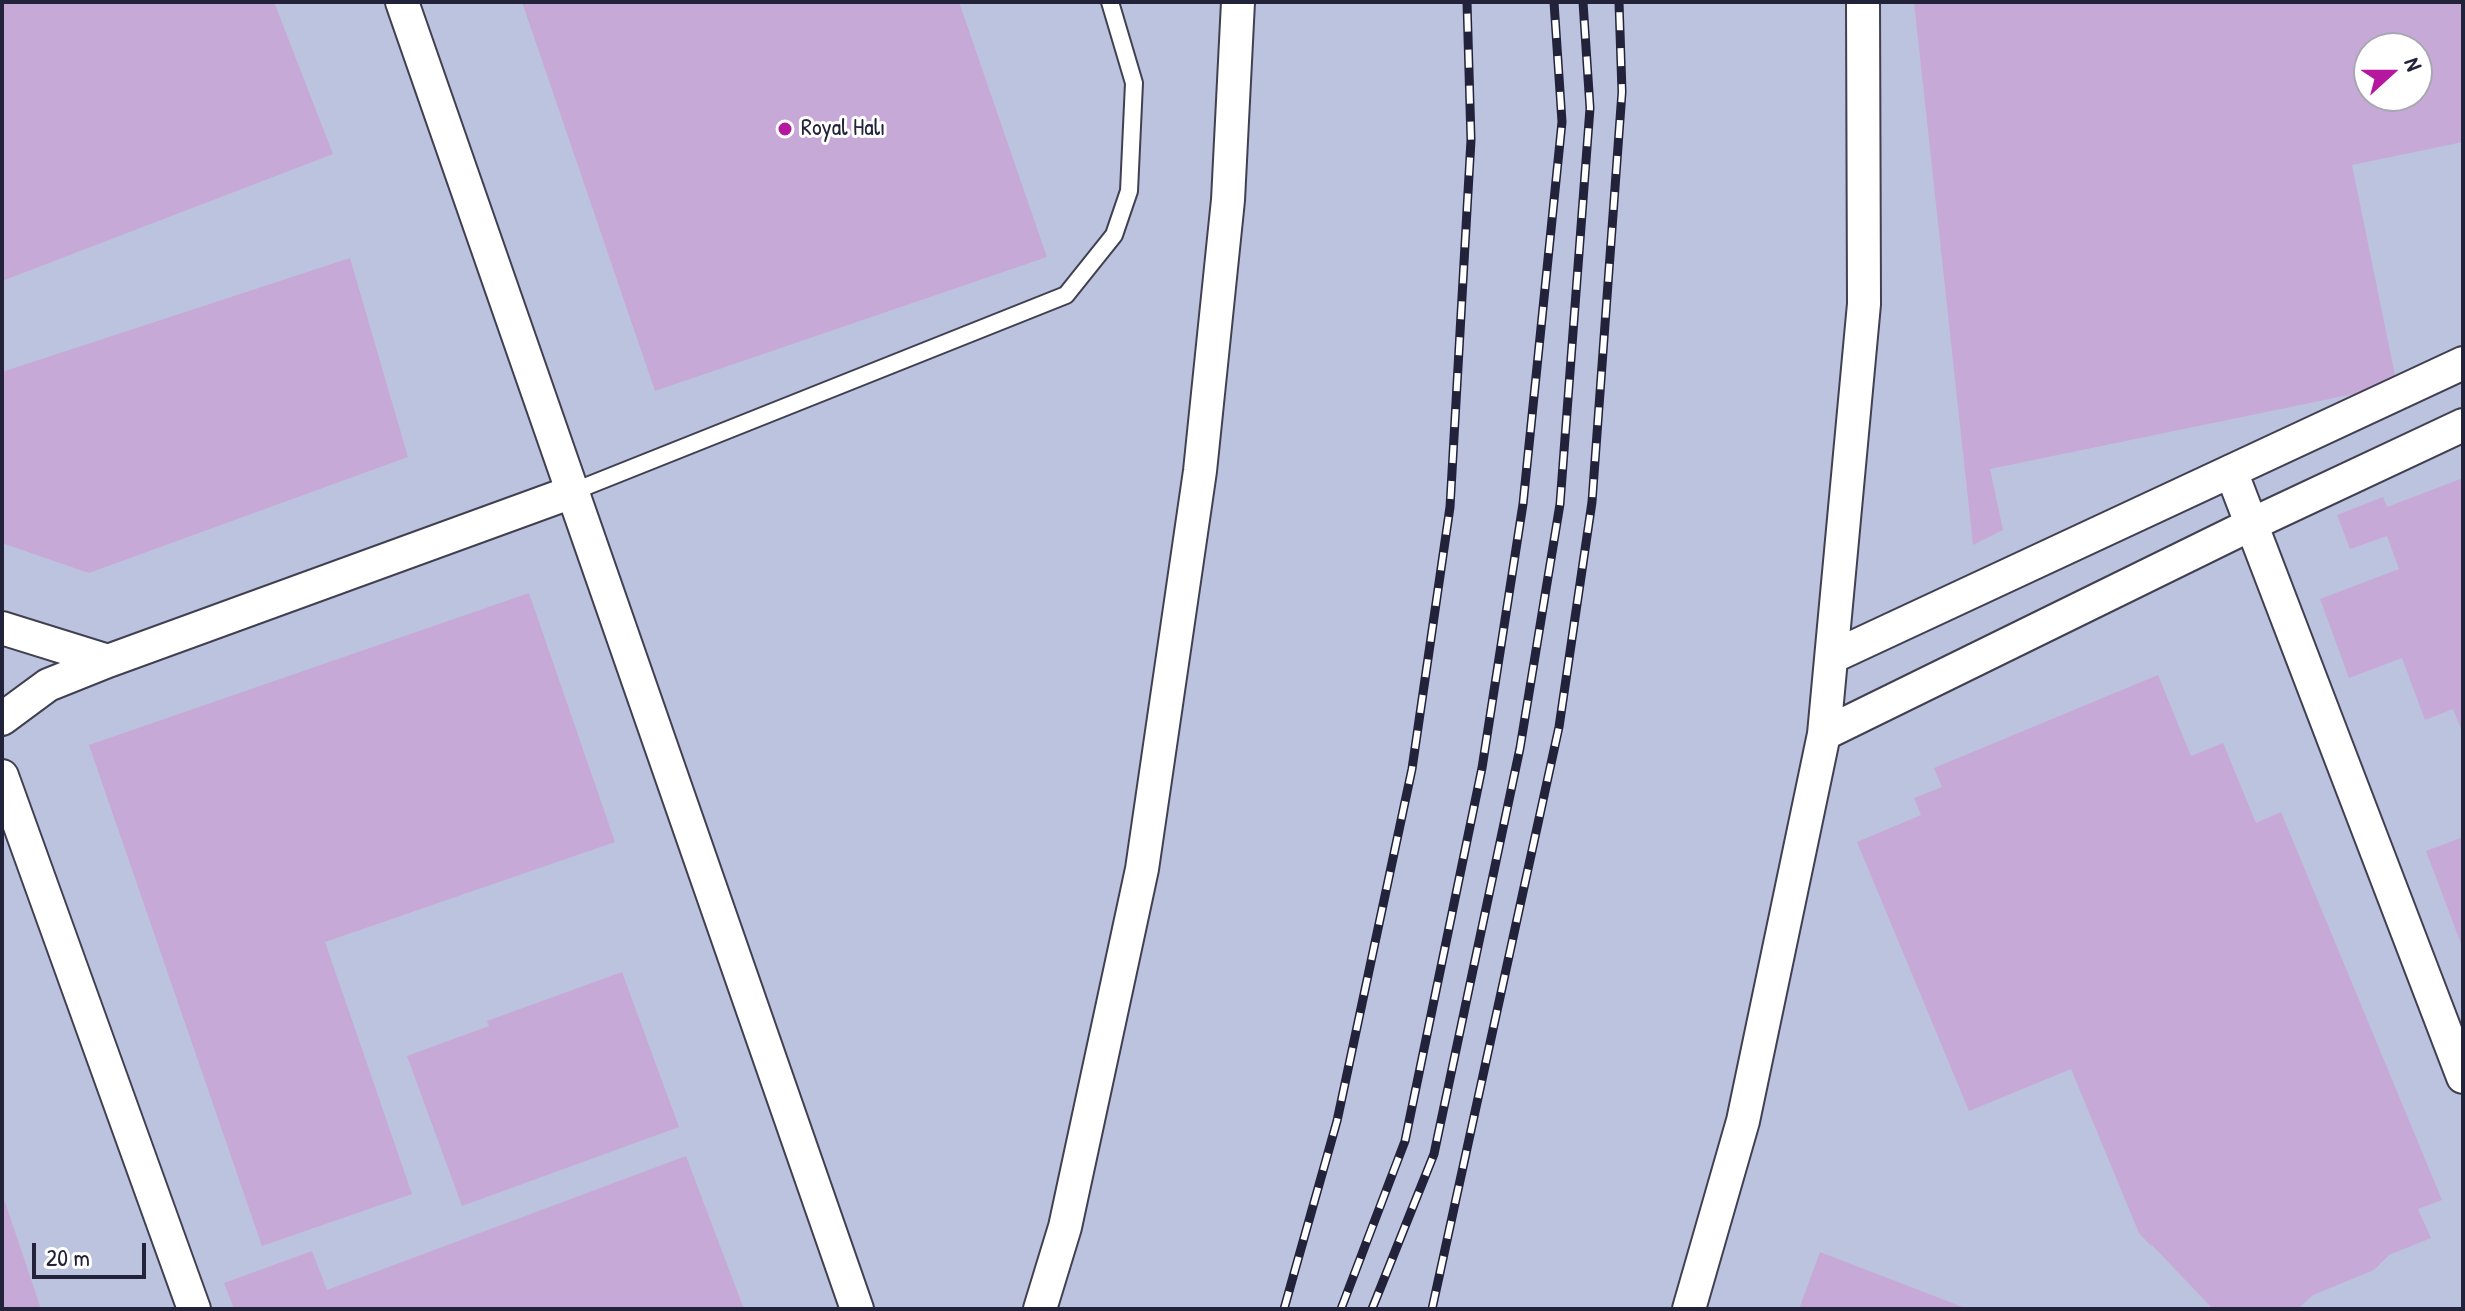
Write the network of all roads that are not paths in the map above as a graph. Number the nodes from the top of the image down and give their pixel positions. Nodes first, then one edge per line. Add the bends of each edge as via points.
1 (402, 2) edge
2 (1110, 2) edge
3 (1238, 2) edge
4 (1863, 2) edge
5 (2463, 363) edge
6 (2463, 425) edge
7 (2231, 471) junction
8 (572, 492) junction
9 (2250, 525) junction
10 (2, 628) edge
11 (1832, 657) junction
12 (108, 661) junction
13 (2, 719) edge
14 (1824, 734) junction
15 (2, 776) edge
16 (2463, 1077) edge
17 (194, 1309) edge
18 (857, 1309) edge
19 (1040, 1309) edge
20 (1689, 1309) edge

1 - 8 street
2 - 8 lane via 1134,83 1129,191 1114,235 1066,295
3 - 19 street via 1228,200 1200,471 1142,869 1065,1227
4 - 11 street via 1864,304
5 - 7 street
6 - 9 street
7 - 9 street
7 - 11 street
8 - 12 street
8 - 18 street
9 - 14 street
9 - 16 street
10 - 12 street
11 - 14 street
12 - 13 street via 48,685
14 - 20 street via 1743,1121
15 - 17 street

